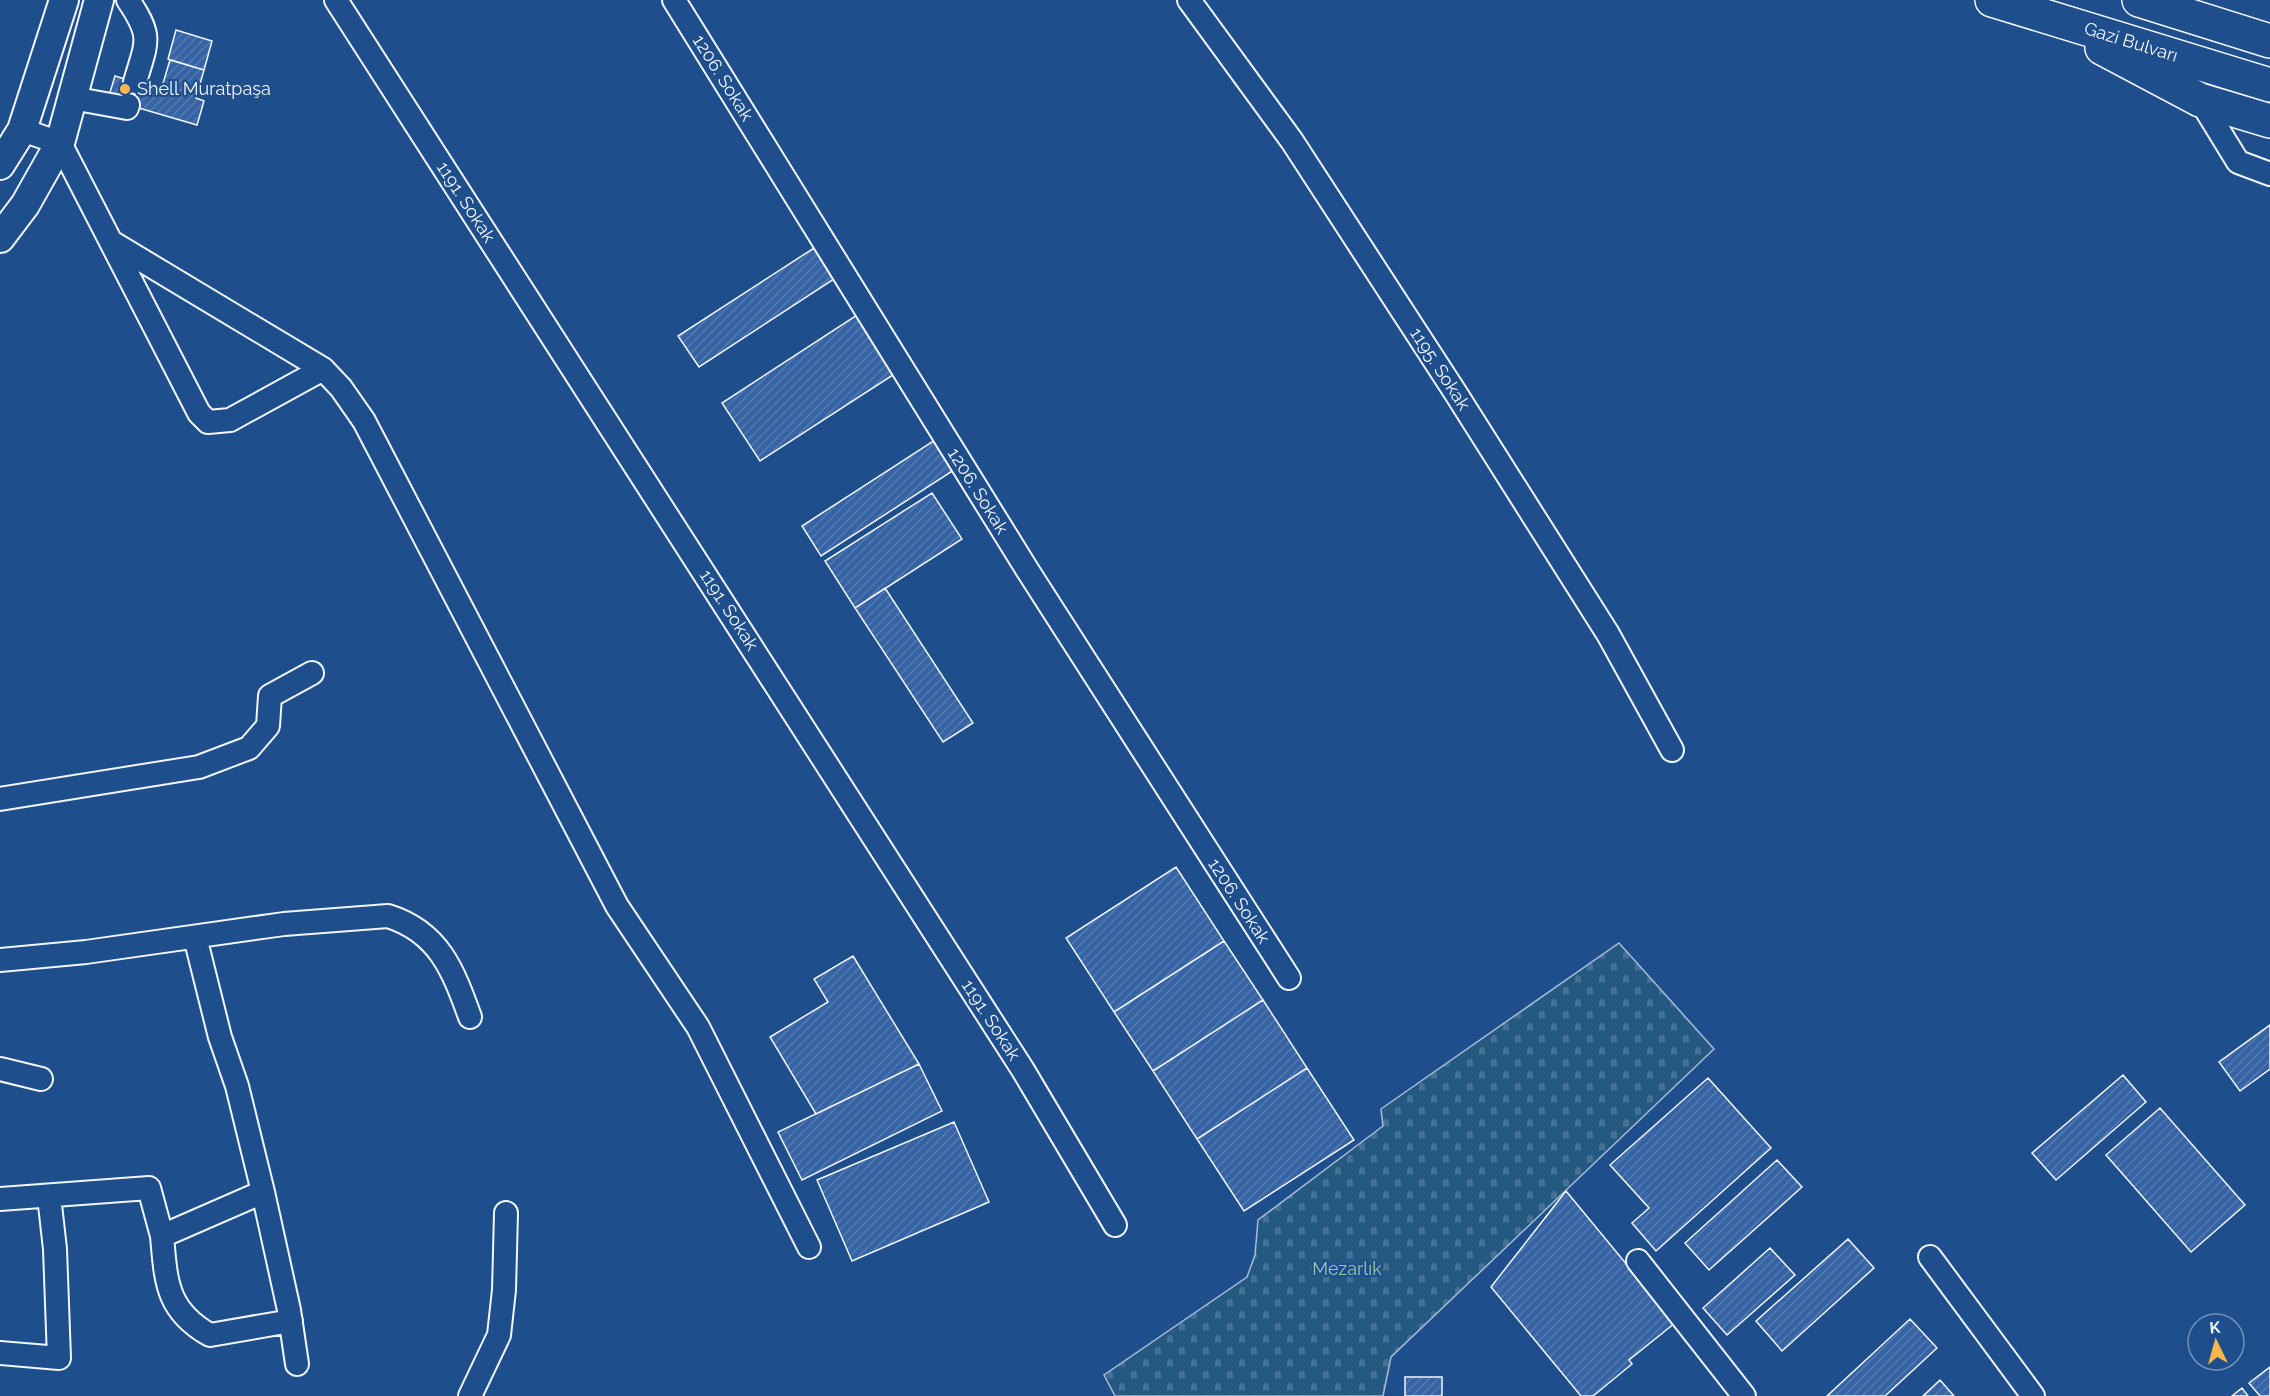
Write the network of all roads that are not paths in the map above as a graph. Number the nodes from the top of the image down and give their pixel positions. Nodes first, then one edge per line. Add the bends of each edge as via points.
1 (64, 0) edge
2 (99, 0) edge
3 (128, 0) edge
4 (336, 0) edge
5 (674, 0) edge
6 (1189, 0) edge
7 (1992, 0) edge
8 (2139, 0) edge
9 (2034, 13) junction
10 (2270, 40) edge
11 (135, 82) dead end
12 (2270, 85) edge
13 (72, 98) junction
14 (2200, 100) junction
15 (128, 105) dead end
16 (2270, 121) edge
17 (22, 130) junction
18 (60, 143) junction
19 (0, 165) edge
20 (2270, 174) edge
21 (5, 220) edge
22 (113, 243) junction
23 (323, 369) junction
24 (312, 673) dead end
25 (1672, 750) dead end
26 (0, 799) edge
27 (195, 937) junction
28 (0, 960) edge
29 (1289, 978) dead end
30 (470, 1017) dead end
31 (0, 1070) edge
32 (41, 1079) dead end
33 (262, 1192) junction
34 (49, 1196) junction
35 (0, 1199) edge
36 (506, 1213) dead end
37 (1116, 1225) dead end
38 (162, 1236) junction
39 (809, 1247) dead end
40 (1930, 1257) dead end
41 (1638, 1261) dead end
42 (291, 1321) junction
43 (0, 1353) edge
44 (297, 1364) dead end
45 (470, 1396) edge
46 (1744, 1396) edge
47 (2032, 1396) edge

1 - 17 main road
2 - 13 main road
3 - 11 street via 148,37
4 - 37 street, 1191. Sokak via 1023,1070
5 - 29 street, 1206. Sokak via 1028,572
6 - 25 street, 1195. Sokak via 1292,141 1449,382 1608,634
7 - 9 highway, Gazi Bulvarı
8 - 10 highway
9 - 12 highway, Gazi Bulvarı
9 - 14 highway
13 - 15 street via 127,108
13 - 18 main road
14 - 16 highway
14 - 20 street via 2238,162
17 - 18 street
17 - 19 main road
18 - 21 main road
18 - 22 street
22 - 23 street
22 - 23 street via 199,413 208,422 230,420
23 - 39 street via 364,421 618,906 698,1027
24 - 26 street via 270,696 268,726 249,748 199,767
27 - 28 street
27 - 30 street via 388,916 404,921 432,940 444,956
27 - 33 street
31 - 32 street
33 - 38 street
33 - 42 street
34 - 35 street
34 - 38 street via 149,1188
34 - 43 street via 59,1358
36 - 45 street via 499,1335
38 - 42 street via 167,1290 199,1329 210,1335
40 - 47 street
41 - 46 street
42 - 44 street

